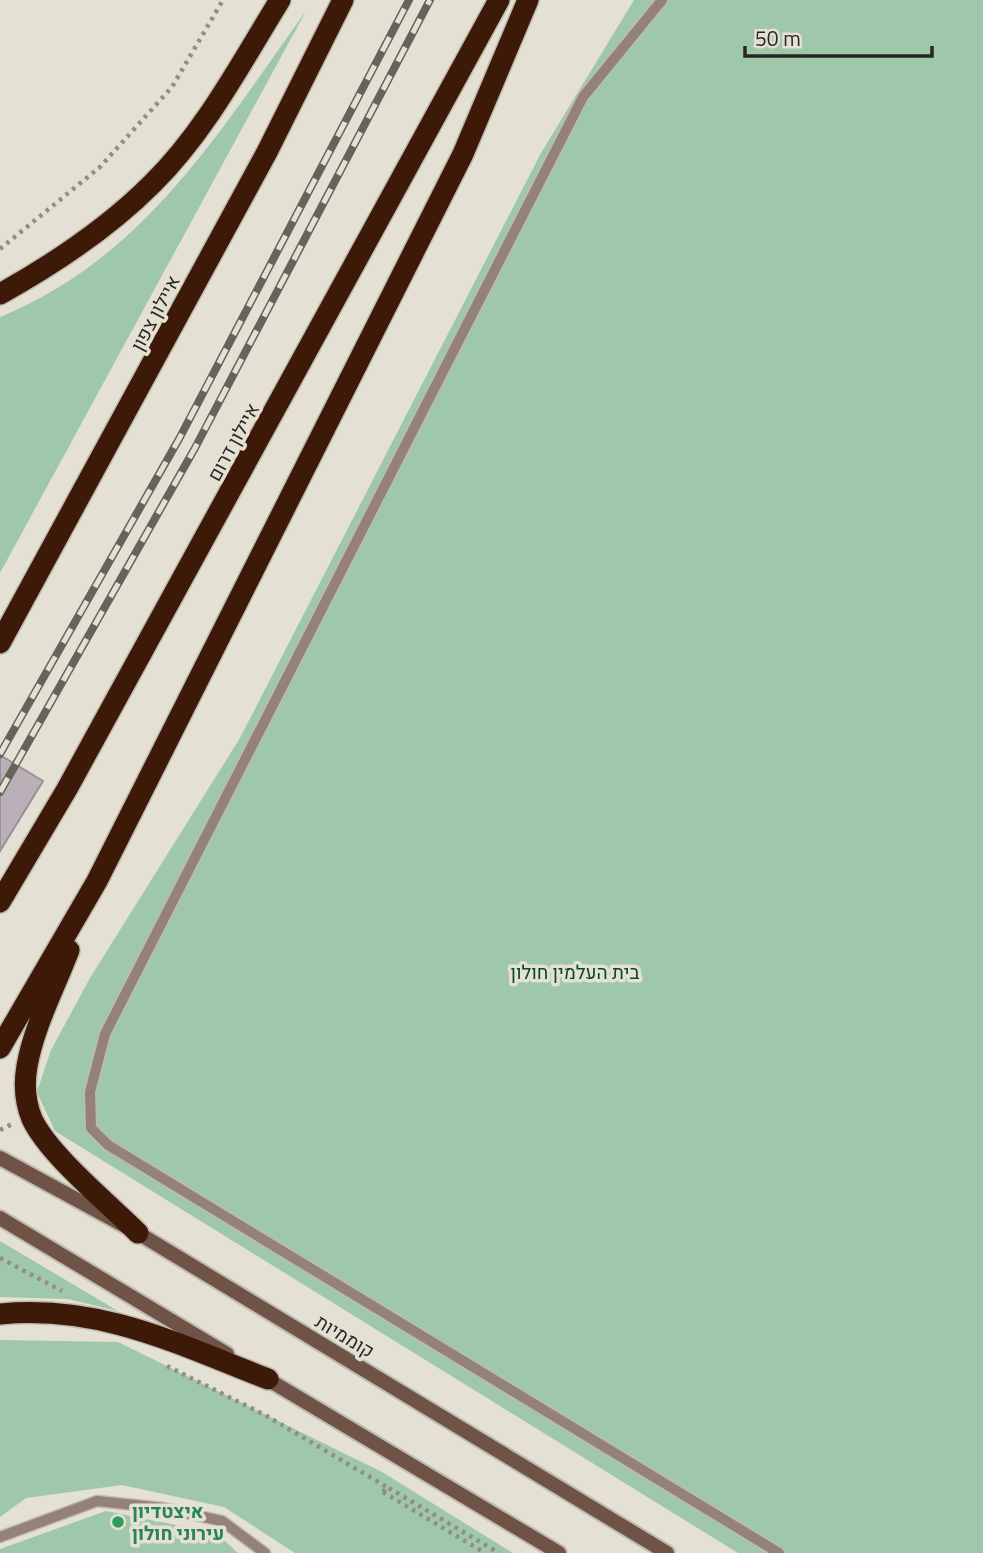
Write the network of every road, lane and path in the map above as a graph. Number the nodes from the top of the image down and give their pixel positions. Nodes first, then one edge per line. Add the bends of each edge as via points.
1 (223, 0) edge
2 (280, 0) edge
3 (343, 0) edge
4 (499, 0) edge
5 (528, 0) edge
6 (662, 0) edge
7 (0, 249) edge
8 (0, 294) edge
9 (0, 643) edge
10 (97, 881) junction
11 (0, 902) edge
12 (0, 1048) edge
13 (0, 1158) edge
14 (0, 1218) edge
15 (138, 1233) junction
16 (0, 1258) edge
17 (71, 1313) junction
18 (0, 1314) edge
19 (154, 1360) dead end
20 (268, 1379) junction
21 (387, 1487) junction
22 (0, 1537) edge
23 (265, 1553) edge
24 (485, 1553) edge
25 (499, 1553) edge
26 (559, 1553) edge
27 (667, 1553) edge
28 (779, 1553) edge

1 - 7 path via 172,87 100,167
2 - 8 highway via 211,110 152,184 85,240
3 - 9 highway, איילון צפון via 261,164
4 - 11 highway, איילון דרום via 74,777
5 - 10 highway via 463,153
6 - 28 lane via 583,97 236,773 105,1034 90,1092 91,1128 108,1146
10 - 12 highway
10 - 15 highway via 32,1048 25,1088 31,1116 46,1140
13 - 15 main road, קוממיות
14 - 20 main road
15 - 27 main road, קוממיות
16 - 17 path via 67,1293
17 - 18 highway
17 - 20 highway via 134,1327
19 - 21 path via 265,1415
20 - 26 main road
21 - 24 path via 383,1492
21 - 25 path
22 - 23 lane via 97,1501 163,1508 222,1521

